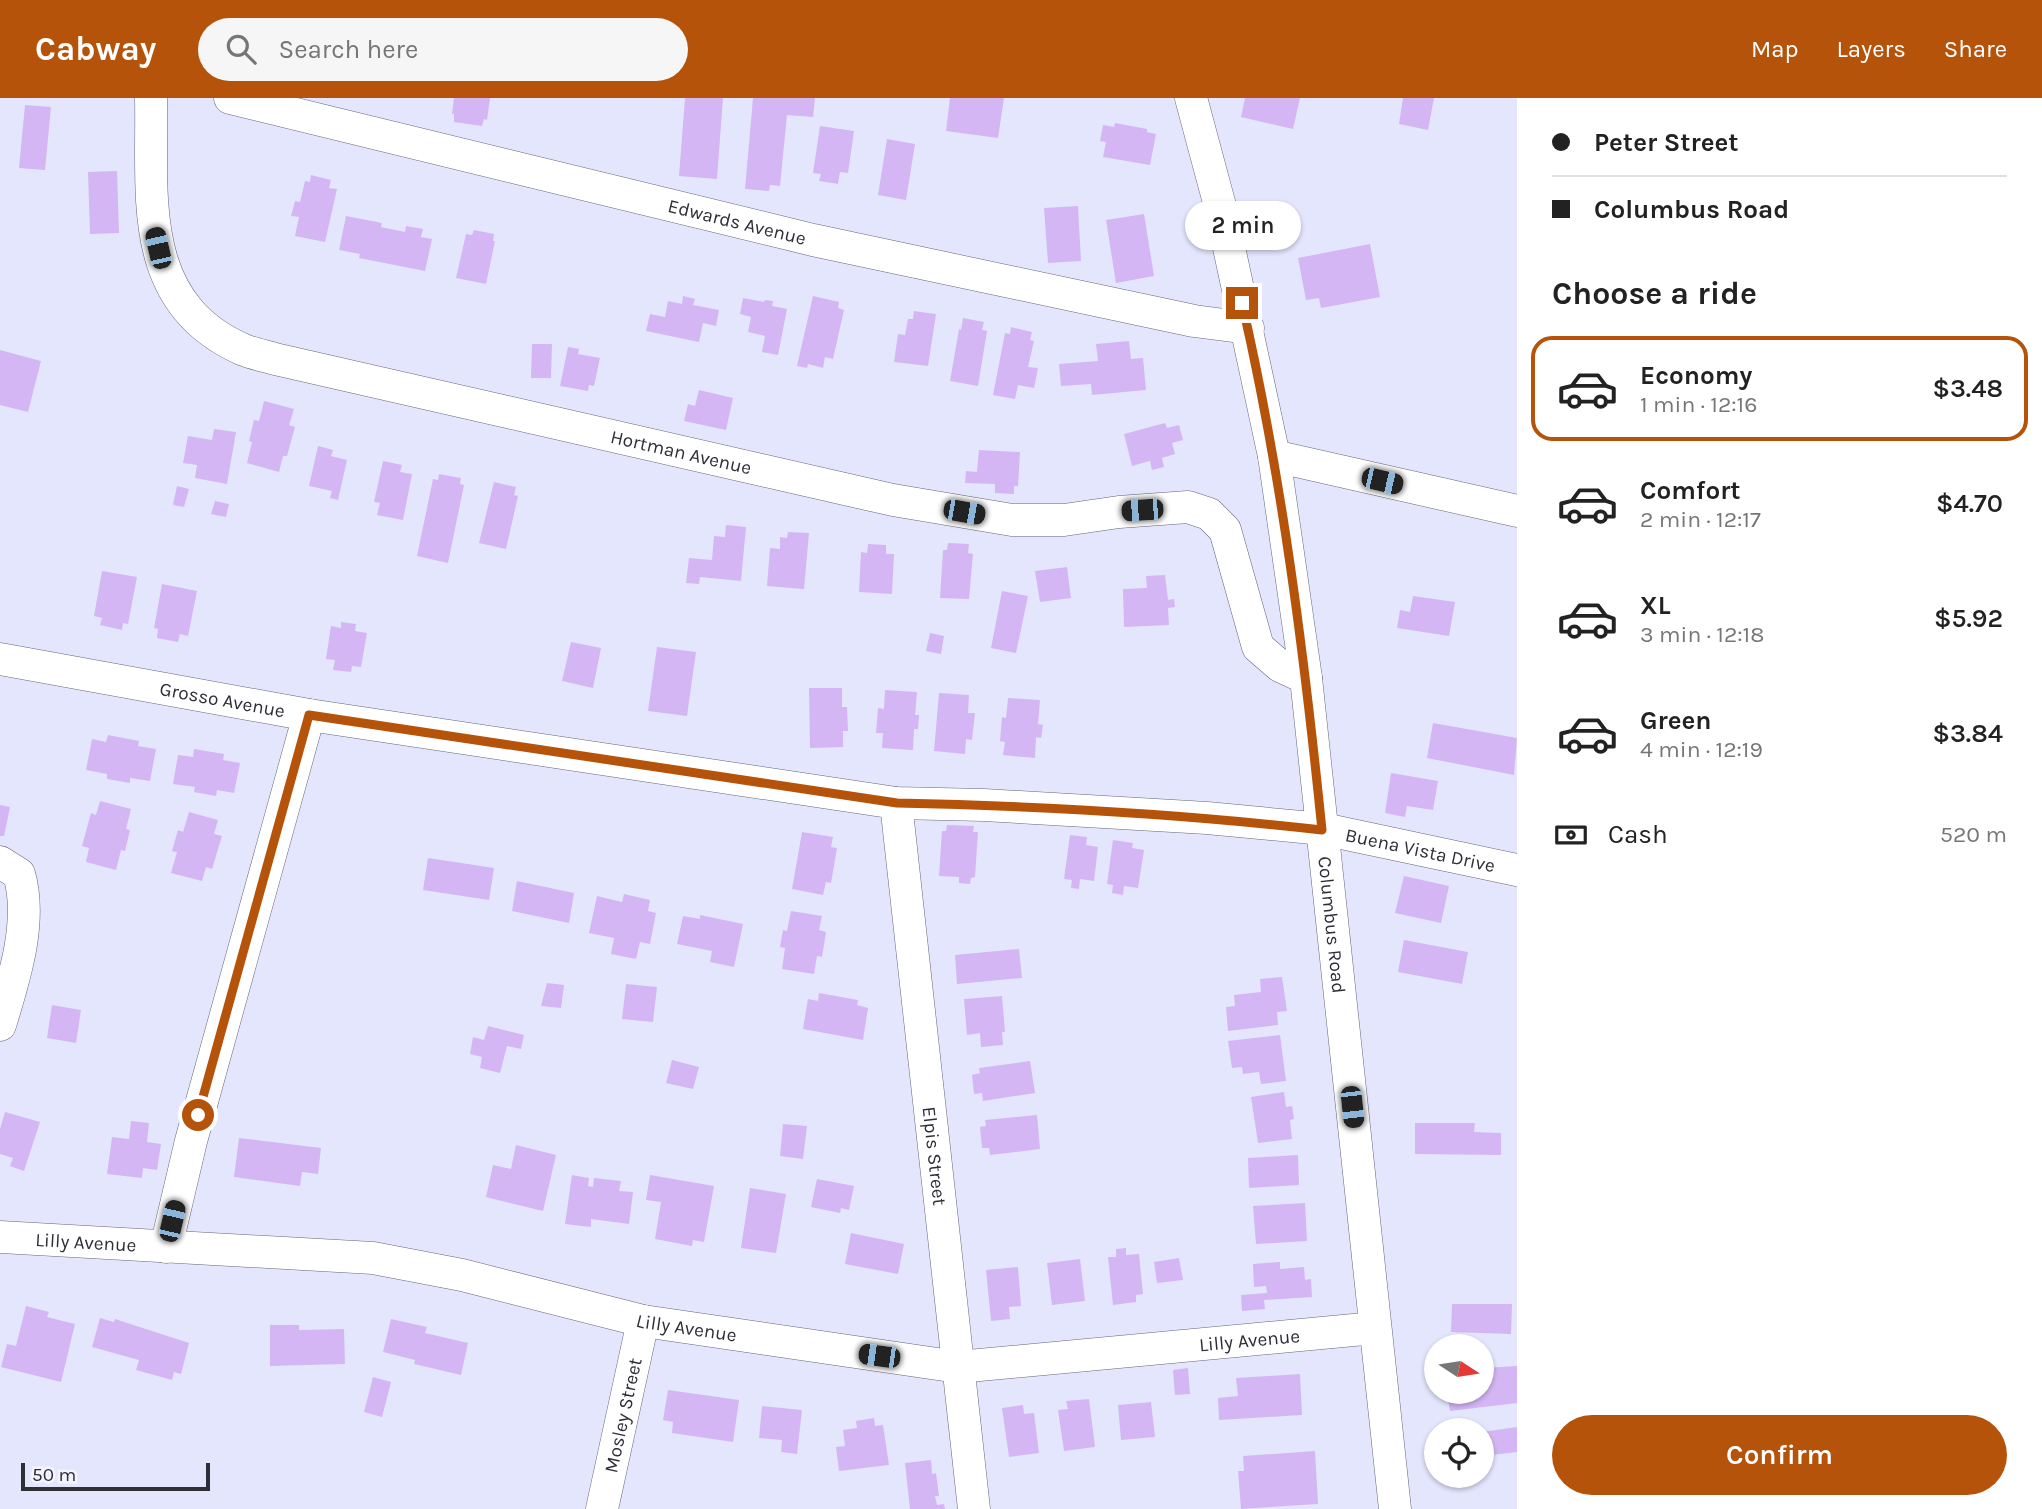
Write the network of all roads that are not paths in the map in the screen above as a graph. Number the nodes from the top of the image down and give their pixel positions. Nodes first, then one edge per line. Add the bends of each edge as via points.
1 (151, 98) edge
2 (230, 98) edge
3 (1191, 98) edge
4 (1248, 328) junction
5 (1274, 456) junction
6 (1517, 511) edge
7 (0, 659) edge
8 (1306, 678) junction
9 (309, 715) junction
10 (897, 803) junction
11 (1322, 830) junction
12 (0, 862) edge
13 (1517, 870) edge
14 (0, 1025) edge
15 (0, 1237) edge
16 (166, 1247) junction
17 (643, 1321) junction
18 (1376, 1328) junction
19 (958, 1367) junction
20 (602, 1509) edge
21 (974, 1509) edge
22 (1395, 1509) edge

1 - 8 street, Hortman Avenue via 153,226 163,270 172,288 208,330 244,350 892,500 1012,520 1064,520 1188,507 1209,514 1224,530 1258,647 1280,666
2 - 4 street, Edwards Avenue via 813,240 1194,321
3 - 4 street, Columbus Road
4 - 5 street, Columbus Road
5 - 6 street
5 - 8 street, Columbus Road
7 - 9 street, Grosso Avenue
8 - 11 street, Columbus Road
9 - 10 street, Grosso Avenue
9 - 16 street
10 - 11 street, Grosso Avenue via 1179,816
10 - 19 street, Elpis Street
11 - 13 street, Buena Vista Drive
11 - 18 street, Columbus Road
12 - 14 street via 19,873 24,890 18,961
15 - 16 street, Lilly Avenue
16 - 17 street, Lilly Avenue via 373,1258 462,1275
17 - 19 street, Lilly Avenue
17 - 20 street, Mosley Street
18 - 19 street, Lilly Avenue
18 - 22 street, Columbus Road
19 - 21 street, Elpis Street

